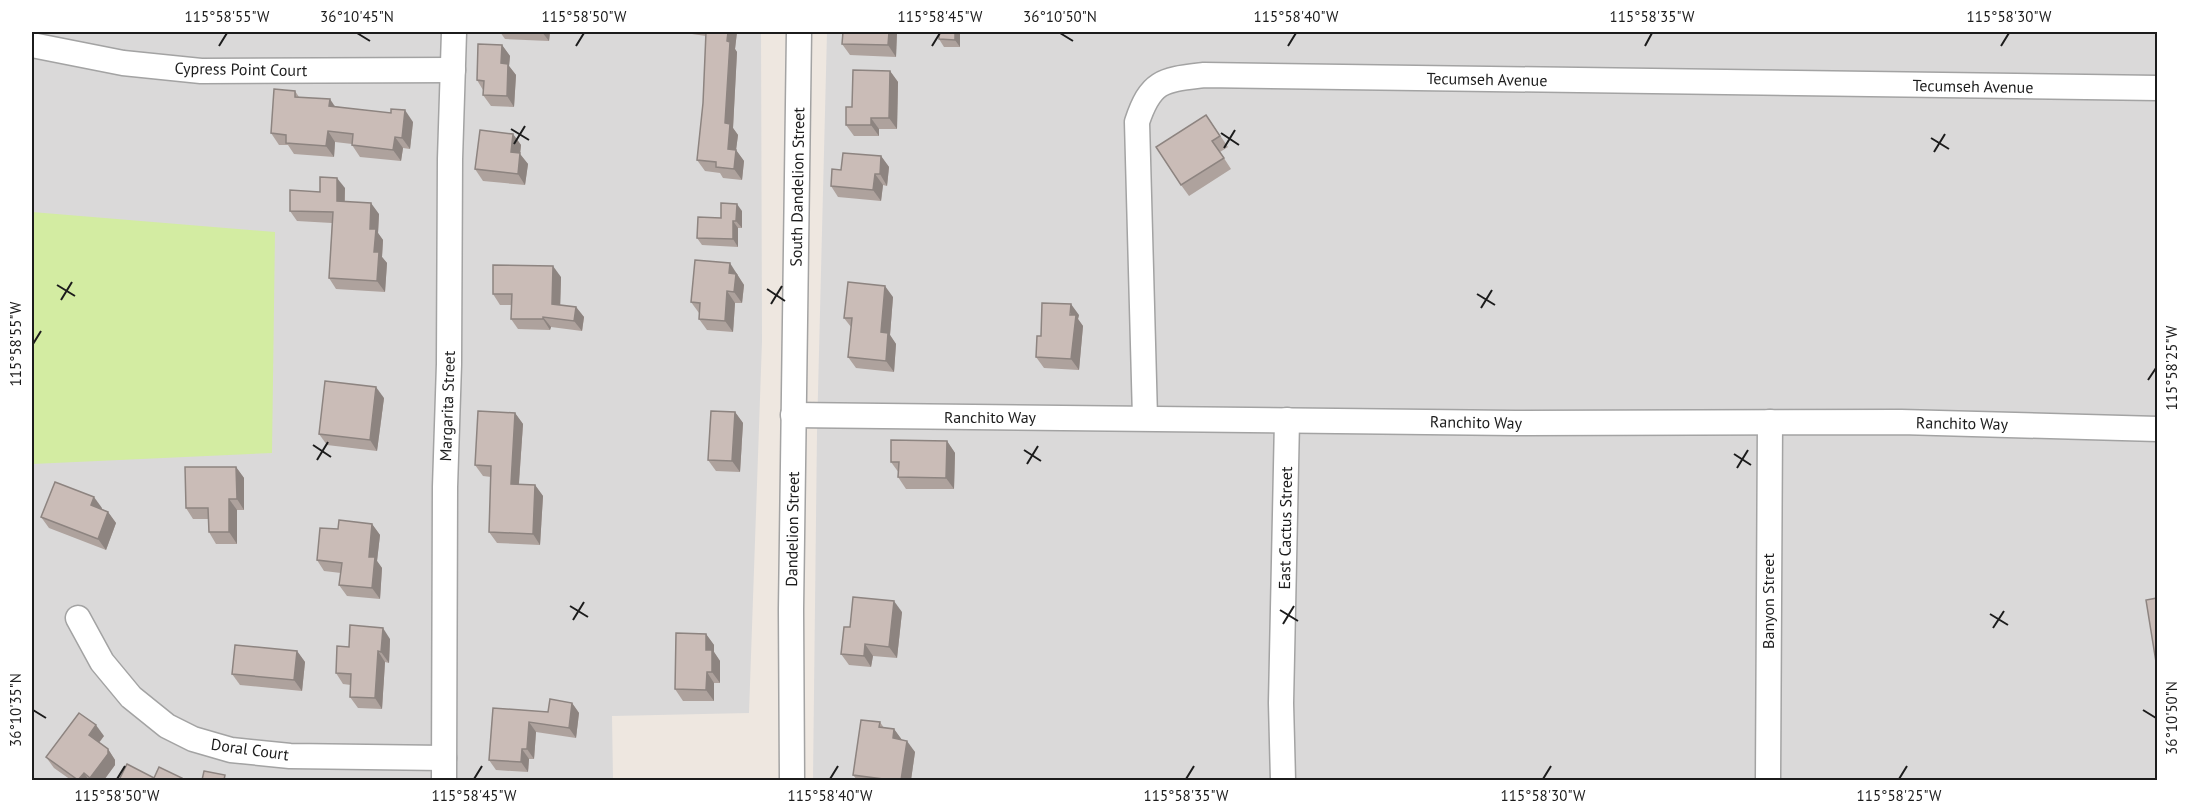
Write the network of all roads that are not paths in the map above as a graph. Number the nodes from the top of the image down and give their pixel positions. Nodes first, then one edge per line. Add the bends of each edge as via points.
1 (454, 32) edge
2 (799, 32) edge
3 (32, 45) edge
4 (453, 70) junction
5 (2157, 88) edge
6 (794, 415) junction
7 (1145, 418) junction
8 (1287, 420) junction
9 (1770, 422) junction
10 (2157, 429) edge
11 (78, 618) dead end
12 (444, 769) edge
13 (792, 780) edge
14 (1283, 780) edge
15 (1768, 780) edge

1 - 4 street, Margarita Street
2 - 6 street, South Dandelion Street
3 - 4 street, Cypress Point Court via 123,63 201,70
4 - 12 street, Margarita Street
5 - 7 street, Tecumseh Avenue via 1204,75 1172,79 1144,100 1137,122
6 - 7 street, Ranchito Way
6 - 13 street, Dandelion Street
7 - 8 street, Ranchito Way
8 - 9 street, Ranchito Way
8 - 14 street, East Cactus Street
9 - 10 street, Ranchito Way
9 - 15 street, Banyon Street
11 - 12 street, Doral Court via 102,662 130,698 167,726 193,739 231,750

